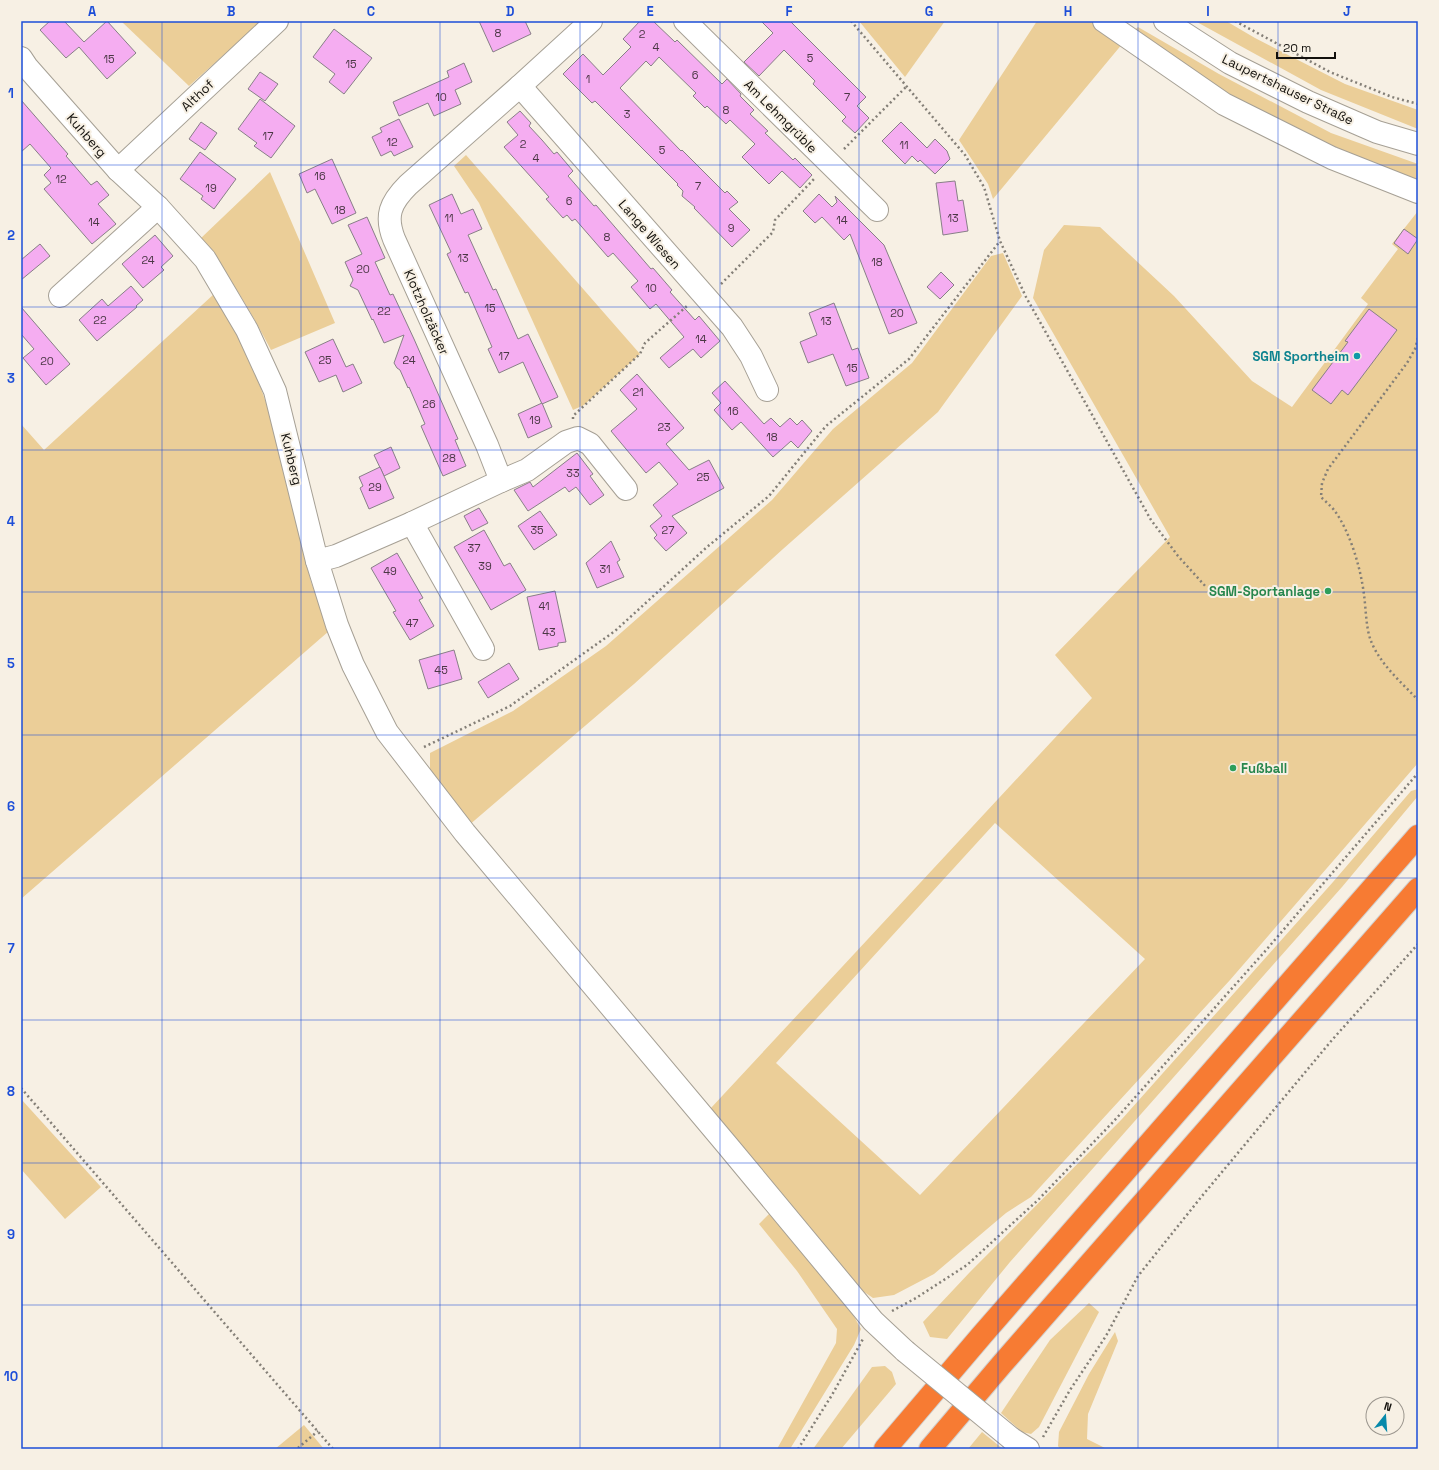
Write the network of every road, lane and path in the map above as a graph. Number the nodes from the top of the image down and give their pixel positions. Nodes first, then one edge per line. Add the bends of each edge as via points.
1 (277, 21) edge
2 (591, 21) edge
3 (685, 21) edge
4 (851, 21) edge
5 (1104, 21) edge
6 (1165, 21) edge
7 (1235, 21) edge
8 (23, 65) edge
9 (520, 86) junction
10 (906, 87) junction
11 (1418, 104) edge
12 (1418, 144) edge
13 (829, 164) junction
14 (118, 170) junction
15 (1418, 192) edge
16 (158, 207) junction
17 (877, 210) dead end
18 (1000, 240) junction
19 (60, 296) dead end
20 (704, 296) junction
21 (1418, 338) edge
22 (767, 390) dead end
23 (578, 438) junction
24 (501, 480) junction
25 (626, 489) dead end
26 (412, 523) junction
27 (317, 561) junction
28 (1207, 588) dead end
29 (483, 649) dead end
30 (1418, 700) edge
31 (406, 756) junction
32 (1418, 773) edge
33 (1418, 836) edge
34 (1418, 889) edge
35 (1418, 944) edge
36 (21, 1088) edge
37 (873, 1321) junction
38 (318, 1431) junction
39 (1026, 1444) edge
40 (298, 1448) edge
41 (333, 1449) edge
42 (798, 1449) edge
43 (885, 1449) edge
44 (930, 1449) edge

1 - 14 street, Althof
2 - 9 street, Klotzholzäcker
3 - 13 street, Am Lehmgrüble
4 - 10 path
5 - 15 street via 1224,104 1332,158
6 - 12 street, Laupertshauser Straße via 1230,63 1308,102 1377,132
7 - 11 path via 1330,72 1392,97
8 - 14 street, Kuhberg
9 - 20 street, Lange Wiesen
9 - 24 street, Klotzholzäcker via 400,193 389,218 394,240
10 - 13 path
10 - 18 path via 965,155 976,172 984,187
13 - 17 street, Am Lehmgrüble
13 - 20 path via 775,220 773,232 714,290
14 - 16 street, Kuhberg
16 - 19 street
16 - 27 street, Kuhberg via 205,259 254,343 275,390
18 - 28 path via 1026,297 1151,520 1178,556
18 - 31 path via 909,359 826,426 769,496 707,546 615,631 510,706
20 - 22 street, Lange Wiesen via 732,327 751,356
20 - 23 path via 694,300 645,343 640,354 573,416
21 - 30 path via 1407,363 1328,469 1322,483 1321,497 1334,510 1345,529 1355,556 1363,589 1370,639 1376,653
23 - 24 street via 566,442 527,470
23 - 25 street via 590,444
24 - 26 street
26 - 27 street via 336,556
26 - 29 street
27 - 31 street, Kuhberg via 337,625 353,665 387,732
31 - 37 street, Kuhberg via 465,833
32 - 37 path via 1267,949 1124,1109 1038,1200 968,1265 916,1298
33 - 43 highway
34 - 44 highway
35 - 39 path via 1332,1040 1138,1276 1106,1336 1070,1390
36 - 38 path
37 - 39 street, Kuhberg, bridge via 905,1351
37 - 42 path
38 - 40 path
38 - 41 path

